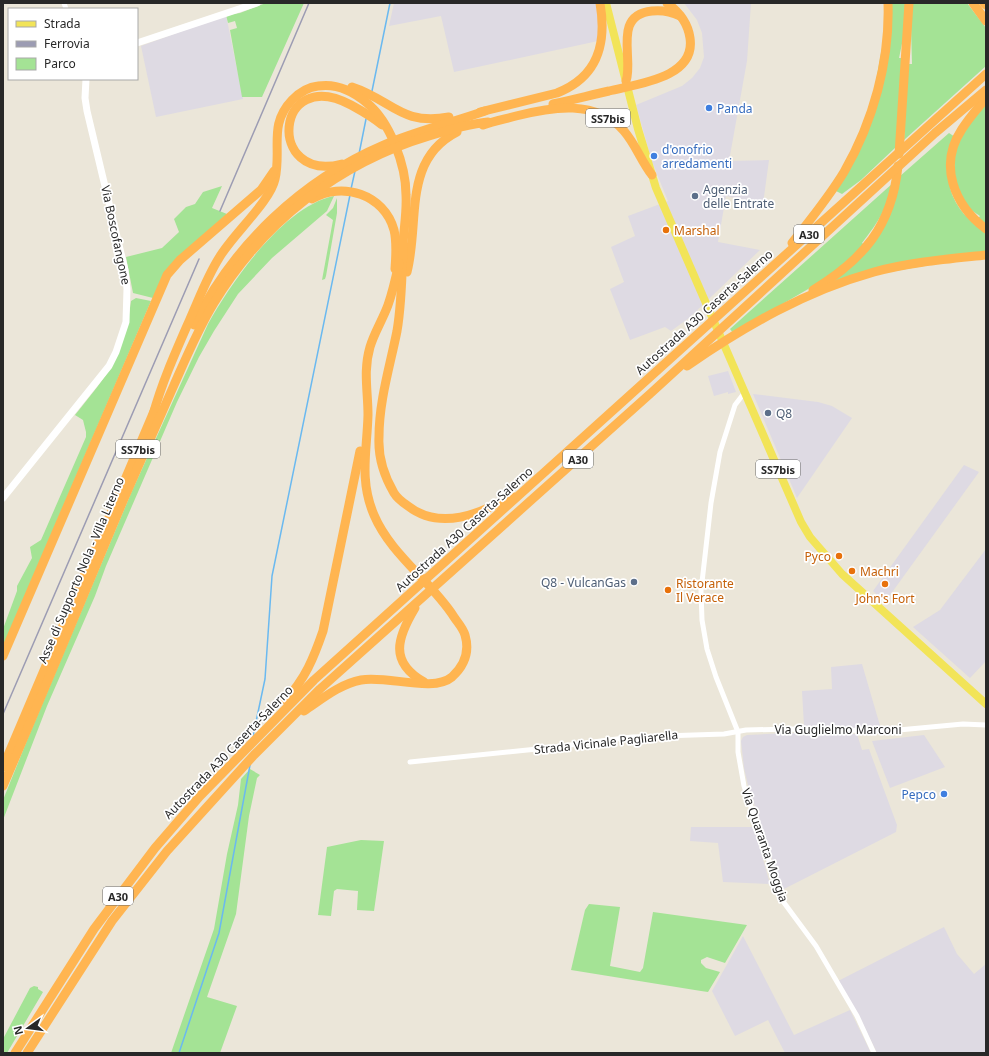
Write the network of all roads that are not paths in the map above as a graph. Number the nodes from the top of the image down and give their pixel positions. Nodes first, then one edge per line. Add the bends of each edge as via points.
1 (257, 3) edge
2 (600, 3) edge
3 (606, 3) edge
4 (667, 3) edge
5 (888, 3) edge
6 (909, 3) edge
7 (974, 3) edge
8 (986, 16) edge
9 (681, 17) junction
10 (986, 21) edge
11 (138, 42) edge
12 (986, 74) edge
13 (86, 80) edge
14 (626, 81) junction
15 (354, 90) junction
16 (986, 90) edge
17 (986, 98) edge
18 (558, 102) junction
19 (485, 111) junction
20 (536, 111) junction
21 (371, 112) junction
22 (488, 122) junction
23 (435, 127) junction
24 (396, 141) junction
25 (277, 159) junction
26 (334, 169) junction
27 (652, 176) junction
28 (288, 214) junction
29 (986, 229) edge
30 (986, 255) edge
31 (775, 264) junction
32 (398, 289) junction
33 (786, 306) junction
34 (708, 346) junction
35 (745, 392) junction
36 (382, 410) junction
37 (153, 415) junction
38 (366, 429) junction
39 (365, 452) junction
40 (527, 487) junction
41 (3, 498) edge
42 (421, 599) junction
43 (3, 656) edge
44 (427, 684) junction
45 (986, 704) edge
46 (270, 720) junction
47 (986, 725) edge
48 (283, 726) junction
49 (738, 732) junction
50 (410, 762) dead end
51 (3, 767) edge
52 (3, 786) edge
53 (14, 1053) edge
54 (27, 1053) edge
55 (874, 1053) edge

1 - 11 street
2 - 19 highway, SS7bis via 603,18 602,43 595,62 582,79 558,93
3 - 14 main road, SS7bis
4 - 9 highway, SS7bis via 676,9
5 - 31 highway via 883,65 872,111 863,133 834,188
6 - 33 highway via 896,178 888,212 874,238 856,259 829,280
7 - 8 highway
7 - 10 highway
9 - 14 highway, SS7bis via 667,12 649,12 631,24 626,42
9 - 18 highway, SS7bis via 690,35 690,50 686,59 670,73 642,83
12 - 31 highway, Autostrada A30 Caserta-Salerno / A30
13 - 41 street, Via Boscofangone via 87,111 125,270 126,322 116,352 101,378
14 - 27 main road, SS7bis
15 - 19 highway via 406,115 425,120
15 - 21 highway
15 - 25 highway via 319,86 300,94 281,117 277,136
16 - 34 highway, Autostrada A30 Caserta-Salerno / A30 via 739,313
17 - 29 highway via 961,130 950,167 960,203 973,219
18 - 20 highway, SS7bis
18 - 23 highway, SS7bis
19 - 23 highway, SS7bis
20 - 22 highway, SS7bis
20 - 27 highway, SS7bis via 568,107 604,115 624,130
21 - 24 highway via 382,119
21 - 26 highway via 330,97 310,99 294,111 289,124 290,141 298,154 312,164
22 - 24 highway, Asse di Supporto Nola - Villa Literno / SS7bis
22 - 32 highway via 448,137 425,161 418,180 411,250
23 - 24 highway, Asse di Supporto Nola - Villa Literno / SS7bis
24 - 26 highway, Asse di Supporto Nola - Villa Literno / SS7bis
24 - 28 highway, Asse di Supporto Nola - Villa Literno / SS7bis via 329,182
24 - 32 highway via 406,187
25 - 37 highway via 276,178 270,191 227,245 212,269 168,369
25 - 43 highway via 274,171 261,190 180,260 168,275
26 - 37 highway, Asse di Supporto Nola - Villa Literno / SS7bis via 274,216 221,278 198,316
27 - 35 main road, SS7bis
28 - 32 highway via 314,198 332,192 349,191 378,203 394,230
28 - 52 highway, Asse di Supporto Nola - Villa Literno / SS7bis via 243,262 205,319 142,456
30 - 33 highway via 931,260 874,272
31 - 40 highway, Autostrada A30 Caserta-Salerno / A30
32 - 36 highway
32 - 38 highway via 370,346 366,361
33 - 34 highway via 736,334
34 - 42 highway, Autostrada A30 Caserta-Salerno / A30 via 663,382
35 - 45 main road, SS7bis via 801,522 810,537 842,574
35 - 49 street via 735,405 720,452 711,503 701,591 707,649
36 - 39 highway
36 - 40 highway via 380,457 387,480 396,496 415,512 429,518 440,519 464,516 493,507
37 - 51 highway, Asse di Supporto Nola - Villa Literno / SS7bis
38 - 39 highway
38 - 46 highway via 323,631 305,675
39 - 44 highway via 366,488 382,530 441,598 464,634 467,650 462,665 451,678
40 - 46 highway, Autostrada A30 Caserta-Salerno / A30
42 - 44 highway via 403,629 399,646 400,656 408,671
42 - 48 highway, Autostrada A30 Caserta-Salerno / A30 via 320,689
44 - 48 highway via 385,679 355,682 328,694
46 - 53 highway, Autostrada A30 Caserta-Salerno / A30 via 155,848 94,929
47 - 49 street, Via Guglielmo Marconi via 963,724 888,731 790,729
48 - 54 highway, Autostrada A30 Caserta-Salerno / A30 via 167,850 112,922
49 - 50 street, Strada Vicinale Pagliarella via 632,737
49 - 55 street, Via Quaranta Moggia via 738,752 744,786 782,900 816,946

